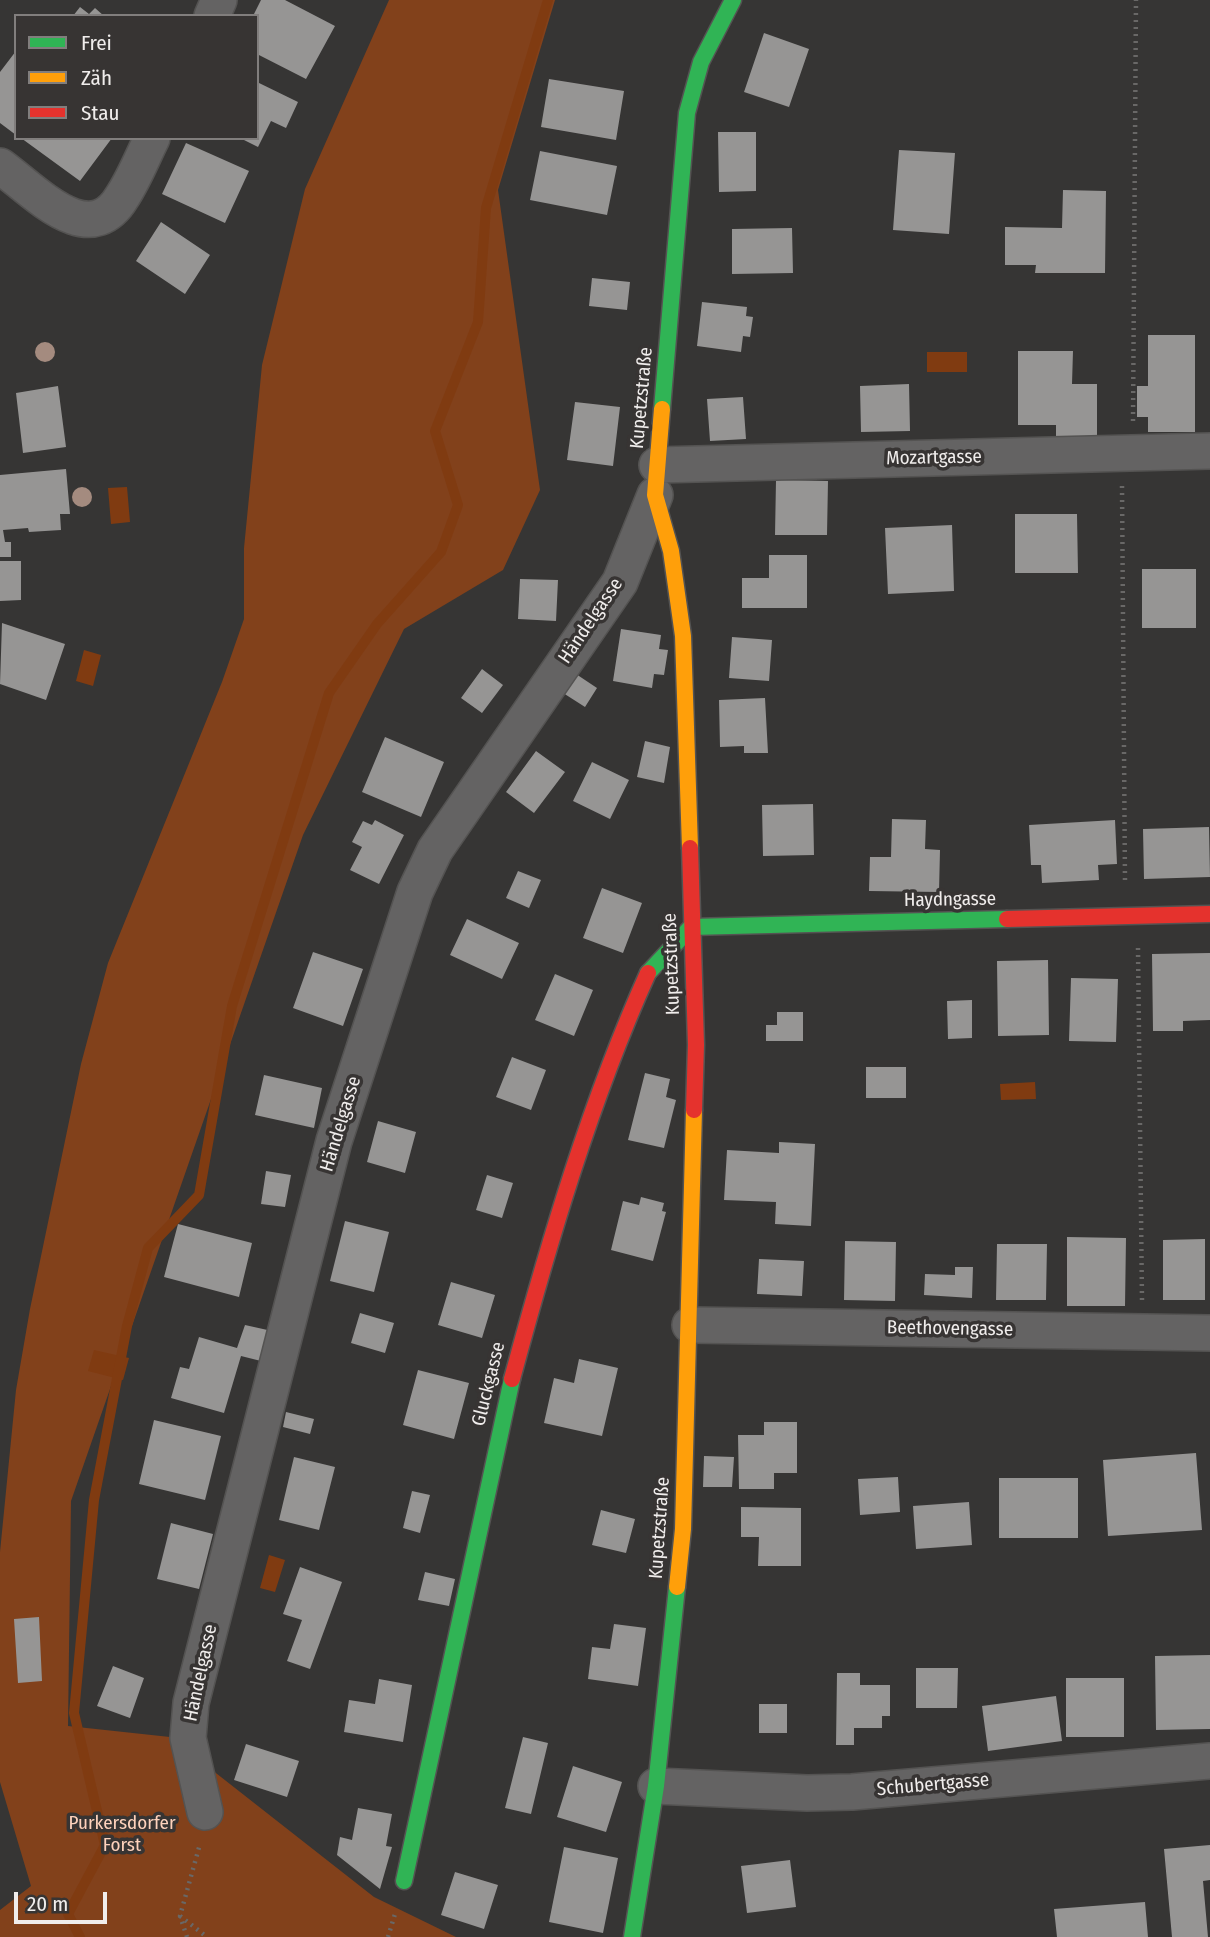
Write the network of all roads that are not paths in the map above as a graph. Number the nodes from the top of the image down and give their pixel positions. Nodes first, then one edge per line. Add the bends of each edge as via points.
1 (733, 0) edge
2 (151, 140) edge
3 (0, 166) edge
4 (1210, 451) edge
5 (656, 480) junction
6 (1210, 914) edge
7 (691, 927) junction
8 (690, 1325) junction
9 (1210, 1333) edge
10 (1210, 1761) edge
11 (656, 1786) junction
12 (205, 1812) road end
13 (404, 1881) dead end
14 (632, 1937) edge

1 - 5 street, Kupetzstraße via 701,62 687,113
2 - 3 street via 122,199 97,220 85,222 70,216
4 - 5 street, Mozartgasse
5 - 7 street, Kupetzstraße via 683,636
5 - 12 street, Händelgasse via 620,582 435,850 415,892 334,1141 191,1703 188,1738
6 - 7 street, Haydngasse
7 - 8 street, Kupetzstraße via 696,1045
7 - 13 street, Gluckgasse via 650,969 617,1042 537,1285 470,1561
8 - 9 street, Beethovengasse
8 - 11 street, Kupetzstraße via 683,1530
10 - 11 street, Schubertgasse via 852,1792
11 - 14 street, Kupetzstraße

